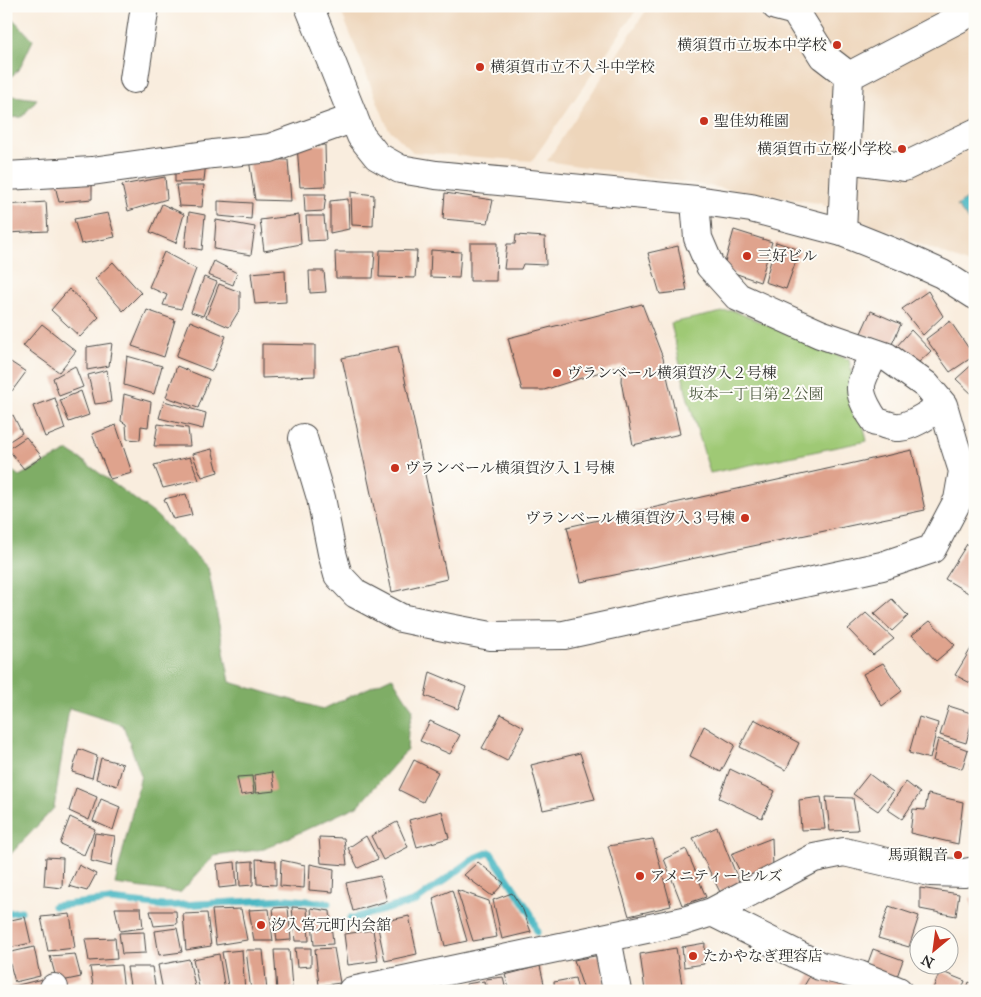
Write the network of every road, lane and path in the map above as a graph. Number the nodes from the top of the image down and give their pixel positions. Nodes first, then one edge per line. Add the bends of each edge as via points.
1 (145, 6) edge
2 (309, 6) edge
3 (776, 6) edge
4 (975, 10) edge
5 (849, 76) junction
6 (134, 79) dead end
7 (354, 118) junction
8 (975, 133) edge
9 (845, 158) junction
10 (6, 176) edge
11 (696, 200) junction
12 (842, 232) junction
13 (975, 295) edge
14 (875, 353) junction
15 (943, 405) junction
16 (303, 438) dead end
17 (975, 871) edge
18 (712, 912) junction
19 (607, 938) junction
20 (352, 991) edge
21 (617, 991) edge
22 (898, 991) edge

1 - 6 street
2 - 7 street
3 - 5 street via 796,11 823,56
4 - 5 street
5 - 9 street
7 - 10 street via 270,148 92,171
7 - 11 street via 361,136 377,156 400,169
8 - 9 street via 904,167
9 - 12 street
11 - 12 street via 751,208
11 - 14 street via 698,238 710,266 738,297 820,334
12 - 13 street via 942,274
14 - 15 street via 887,357 926,385
14 - 15 street via 860,389 876,422 898,427 911,424
15 - 16 street via 963,471 958,500 932,549 882,566 564,635 491,636 449,628 400,618 356,594 338,575
17 - 18 street via 930,872 844,852 814,858
18 - 19 street
18 - 22 street via 820,966 859,975
19 - 20 street
19 - 21 street

